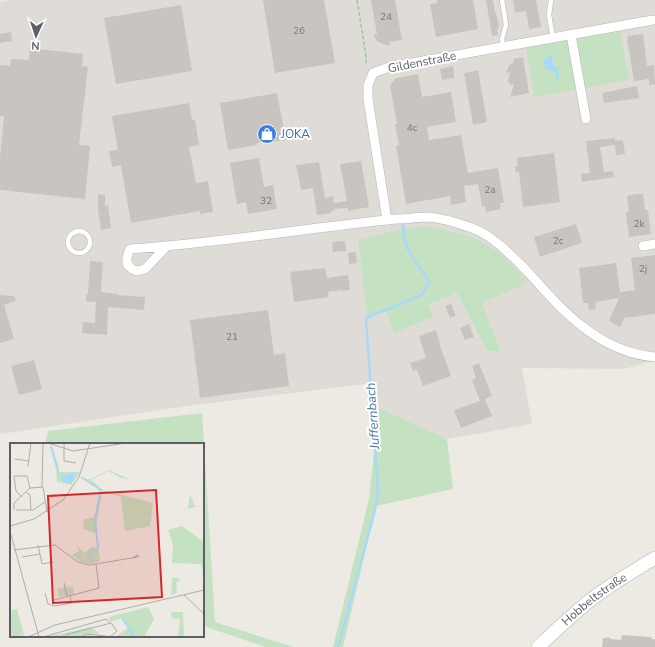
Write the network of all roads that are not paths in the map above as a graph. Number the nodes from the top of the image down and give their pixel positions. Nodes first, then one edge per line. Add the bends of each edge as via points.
1 (502, 0) edge
2 (551, 0) edge
3 (653, 20) dead end
4 (571, 35) junction
5 (553, 38) junction
6 (503, 47) junction
7 (586, 119) dead end
8 (387, 220) junction
9 (72, 233) joint
10 (655, 244) edge
11 (168, 246) dead end
12 (643, 246) dead end
13 (655, 357) edge
14 (655, 558) edge
15 (538, 647) edge

1 - 6 lane via 506,25 502,39
2 - 5 lane
3 - 4 street, Gildenstraße
4 - 5 street, Gildenstraße
4 - 7 street
5 - 6 street, Gildenstraße
6 - 8 street, Gildenstraße via 389,67 373,73 368,85 368,99
8 - 11 street
8 - 13 street via 427,217 473,228 494,240 513,257 575,321 589,332 624,351
9 - 9 lane via 67,241 70,250 75,253 86,251 90,246 88,235 79,230
10 - 12 street
14 - 15 street, Hobbeltstraße via 589,601

